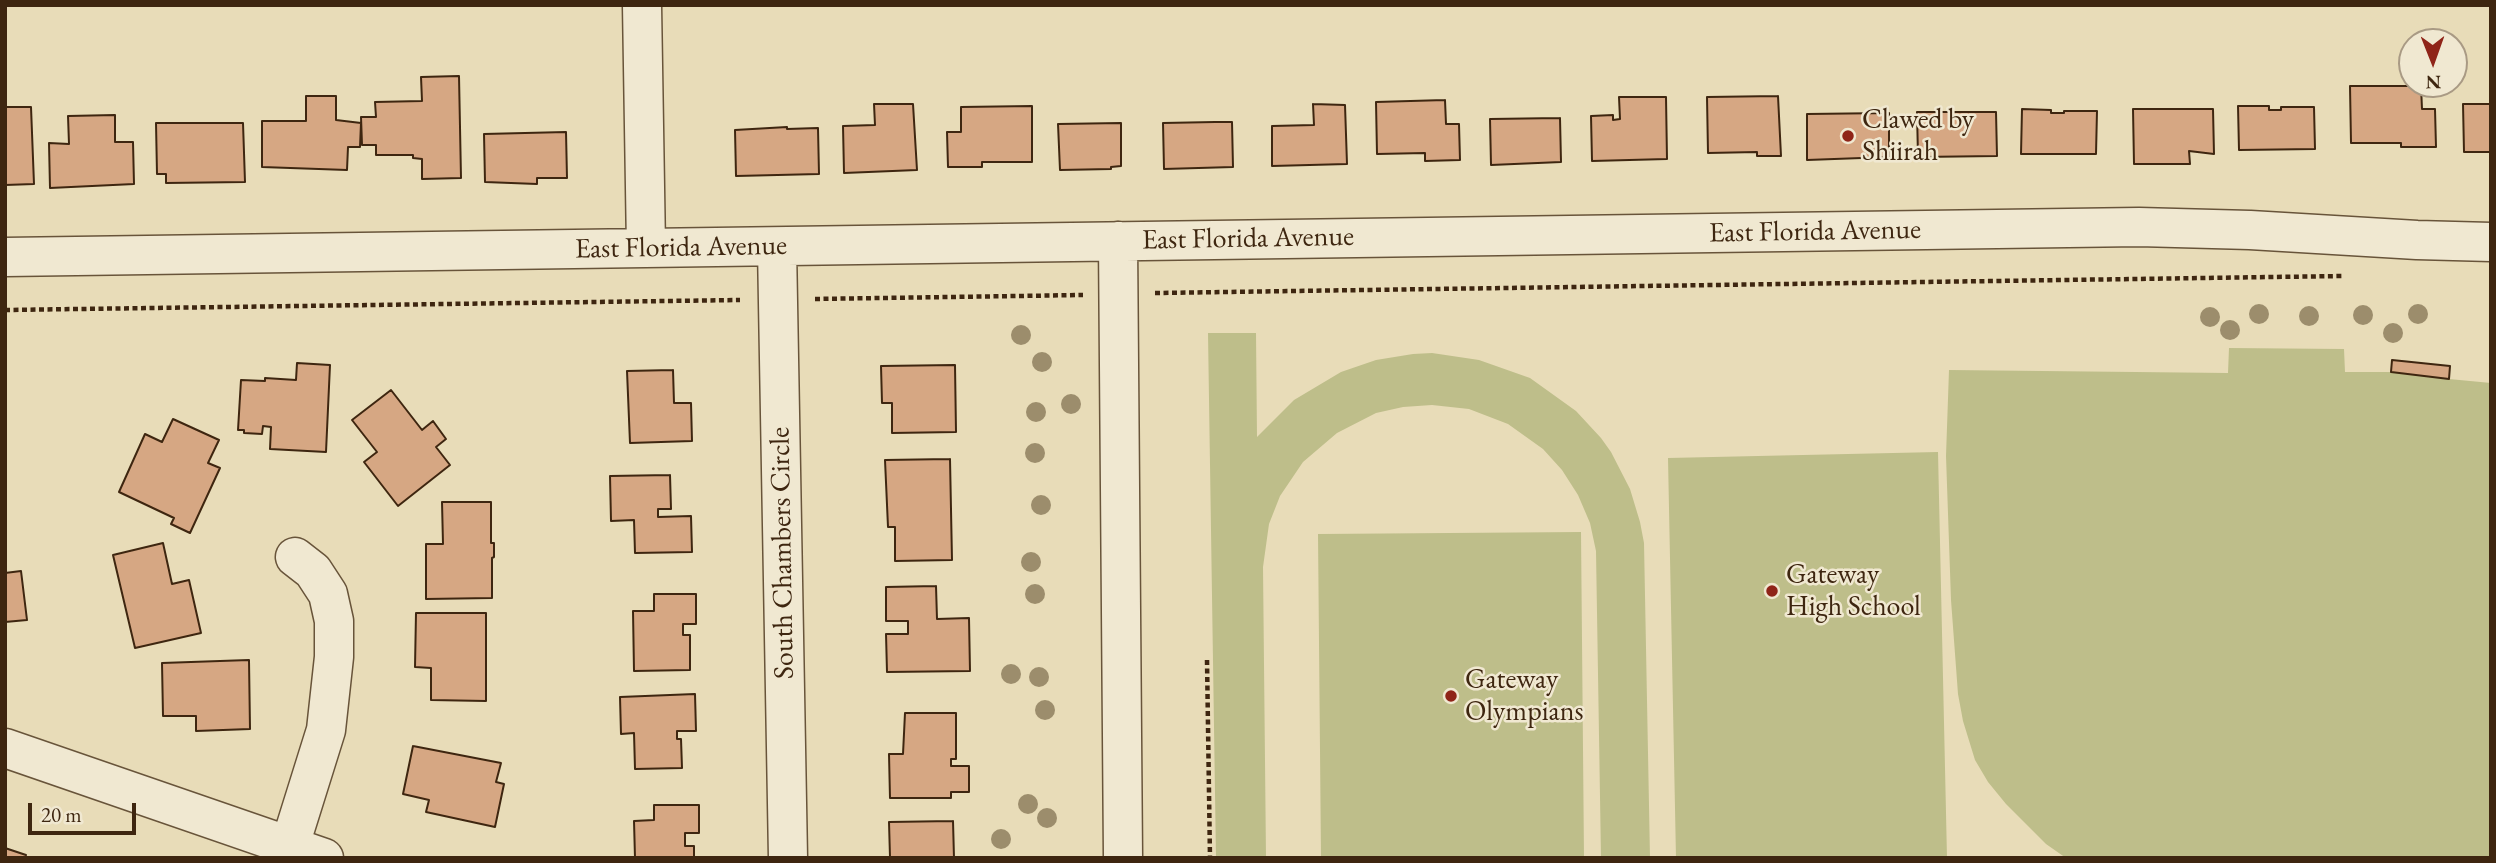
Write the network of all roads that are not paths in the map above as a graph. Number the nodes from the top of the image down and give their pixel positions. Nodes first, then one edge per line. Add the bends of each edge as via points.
1 (642, 5) edge
2 (1118, 241) junction
3 (2491, 242) edge
4 (777, 247) junction
5 (646, 248) junction
6 (5, 257) edge
7 (295, 557) dead end
8 (5, 748) edge
9 (300, 854) edge
10 (788, 858) edge
11 (1123, 858) edge

1 - 5 street
2 - 3 street, East Florida Avenue via 2139,227
2 - 4 street, East Florida Avenue
2 - 11 street
4 - 5 street, East Florida Avenue
4 - 10 street, South Chambers Circle
5 - 6 street, East Florida Avenue
7 - 9 street via 313,571 328,594 335,633 326,730
8 - 9 street

